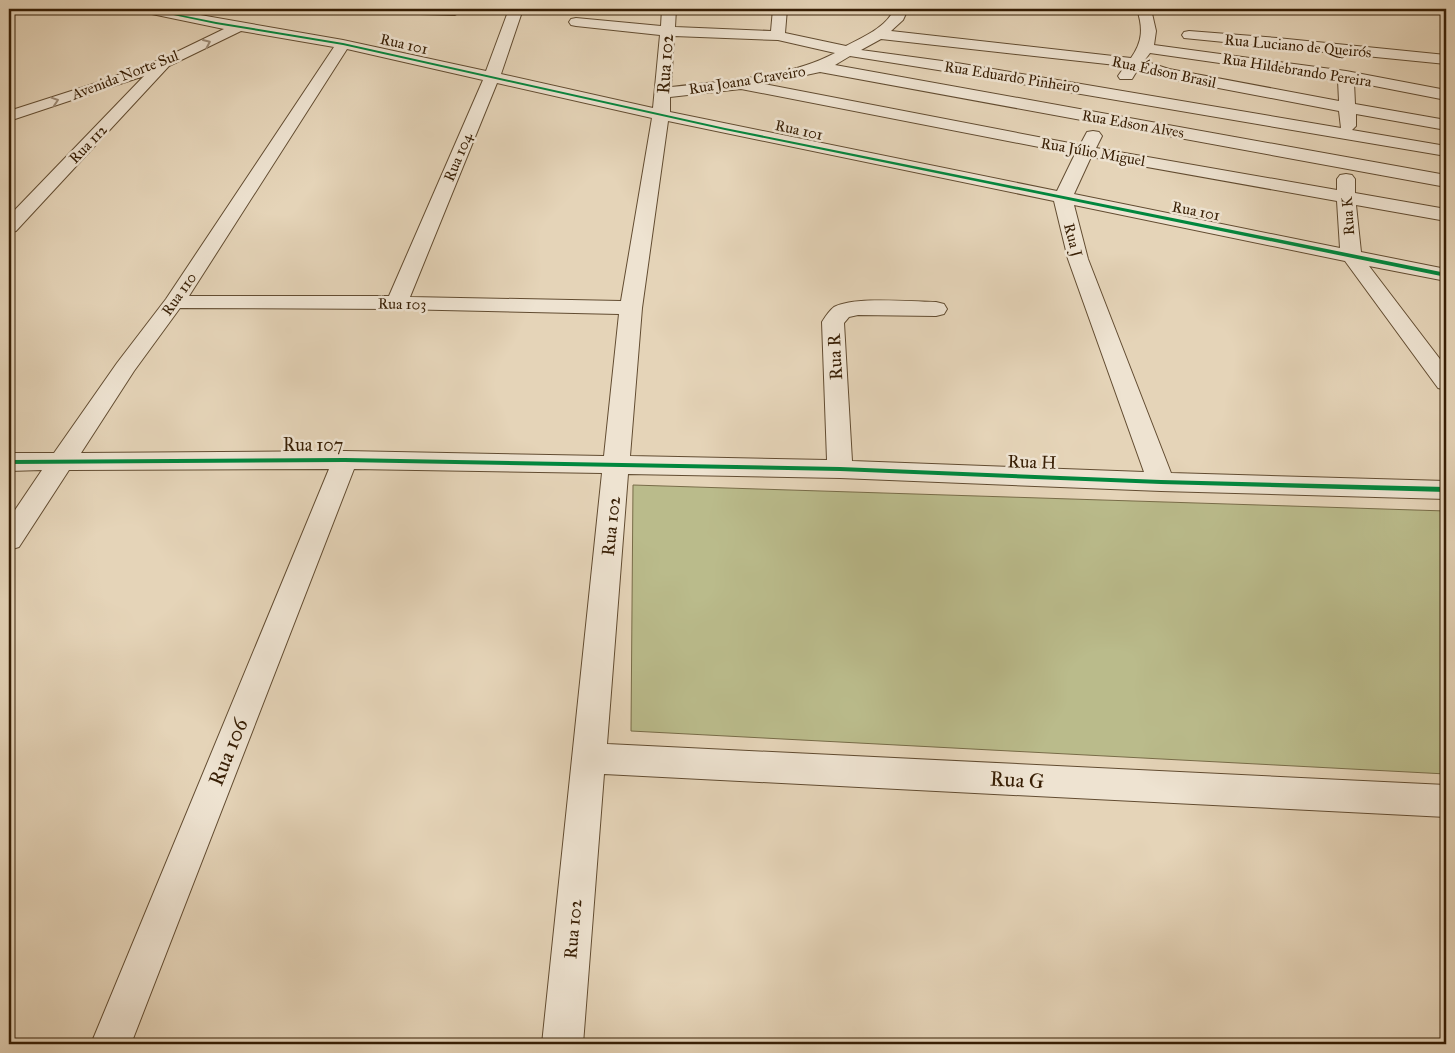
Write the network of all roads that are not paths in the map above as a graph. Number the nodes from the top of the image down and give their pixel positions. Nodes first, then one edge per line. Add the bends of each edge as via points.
1 (147, 9) edge
2 (386, 9) edge
3 (408, 9) edge
4 (516, 9) edge
5 (669, 9) edge
6 (780, 9) edge
7 (901, 9) edge
8 (1144, 9) edge
9 (1434, 9) edge
10 (1446, 10) edge
11 (455, 11) dead end
12 (576, 22) dead end
13 (216, 23) junction
14 (239, 27) junction
15 (668, 31) junction
16 (879, 34) junction
17 (1178, 34) dead end
18 (778, 36) junction
19 (181, 38) dead end
20 (343, 44) junction
21 (1147, 48) junction
22 (847, 52) junction
23 (137, 57) dead end
24 (1446, 60) edge
25 (167, 62) junction
26 (1135, 63) junction
27 (820, 67) junction
28 (1346, 76) junction
29 (492, 78) junction
30 (740, 84) junction
31 (663, 93) junction
32 (1114, 94) junction
33 (1446, 94) edge
34 (9, 102) edge
35 (1348, 108) junction
36 (661, 115) junction
37 (9, 116) edge
38 (1103, 119) junction
39 (1446, 124) edge
40 (1348, 134) junction
41 (1085, 151) junction
42 (1446, 151) edge
43 (1347, 163) junction
44 (1446, 181) edge
45 (1346, 196) junction
46 (1063, 198) junction
47 (1446, 216) edge
48 (9, 227) edge
49 (1351, 255) junction
50 (1446, 275) edge
51 (174, 302) junction
52 (396, 303) junction
53 (631, 308) junction
54 (936, 309) dead end
55 (1446, 383) edge
56 (344, 460) junction
57 (9, 462) edge
58 (61, 462) junction
59 (618, 465) junction
60 (840, 469) junction
61 (1161, 482) junction
62 (1446, 490) edge
63 (9, 540) edge
64 (588, 758) junction
65 (1446, 801) edge
66 (111, 1044) edge
67 (562, 1044) edge

1 - 13 street, Rua 101
2 - 3 street
3 - 11 street
4 - 29 street, Rua 104
5 - 15 street, Rua 102
6 - 18 street
7 - 16 street, Rua Joana Craveiro
8 - 21 street via 1154,31
9 - 10 street
12 - 15 street, Rua Eduardo Pinheiro
13 - 14 street, Rua 101
13 - 19 street, Avenida Norte Sul
14 - 20 street, Rua 101
25 -> 14 street, Avenida Norte Sul
15 - 18 street, Rua Eduardo Pinheiro
15 - 31 street, Rua 102
16 - 22 street, Rua Joana Craveiro
16 - 26 street, Rua Édson Brasil
17 - 24 street, Rua Luciano de Queirós
18 - 22 street, Rua Eduardo Pinheiro
20 - 29 street, Rua 101
20 - 51 street, Rua 110
21 - 26 street, Rua J
21 - 28 street, Rua Hildebrando Pereira
22 - 27 street, Rua Joana Craveiro
22 - 32 street, Rua Eduardo Pinheiro
23 - 34 street, Avenida Norte Sul
37 -> 25 street, Avenida Norte Sul
25 - 48 street, Rua 112
26 - 32 street, Rua J
26 - 35 street, Rua Édson Brasil
27 - 30 street, Rua Joana Craveiro
27 - 38 street, Rua Edson Alves
28 - 33 street, Rua Hildebrando Pereira
28 - 35 street, Rua K
29 - 36 street, Rua 101
29 - 52 street, Rua 104
30 - 31 street, Rua Joana Craveiro
30 - 41 street, Rua Júlio Miguel
31 - 36 street, Rua 102
32 - 38 street, Rua J
32 - 40 street, Rua Eduardo Pinheiro
35 - 39 street, Rua Édson Brasil
35 - 40 street, Rua K
36 - 46 street, Rua 101
36 - 53 street, Rua 102
38 - 41 street, Rua J
38 - 43 street, Rua Edson Alves
40 - 42 street, Rua Eduardo Pinheiro
40 - 43 street, Rua K
41 - 45 street, Rua Júlio Miguel
41 - 46 street, Rua J
43 - 44 street, Rua Edson Alves
43 - 45 street, Rua K
45 - 47 street, Rua Júlio Miguel
45 - 49 street, Rua K
46 - 49 street, Rua 101
46 - 61 street, Rua J via 1078,259
49 - 50 street, Rua 101
49 - 55 street, Rua K
51 - 52 street, Rua 103
51 - 58 street, Rua 110
52 - 53 street, Rua 103
53 - 59 street, Rua 102
54 - 60 street, Rua R via 858,308 841,312 833,322
56 - 58 street, Rua 107
56 - 59 street, Rua 107
56 - 66 street, Rua 106
57 - 58 street, Rua 107
58 - 63 street, Rua 110
59 - 60 street, Rua H
59 - 64 street, Rua 102
60 - 61 street, Rua H
61 - 62 street, Rua H
64 - 65 street, Rua G
64 - 67 street, Rua 102

